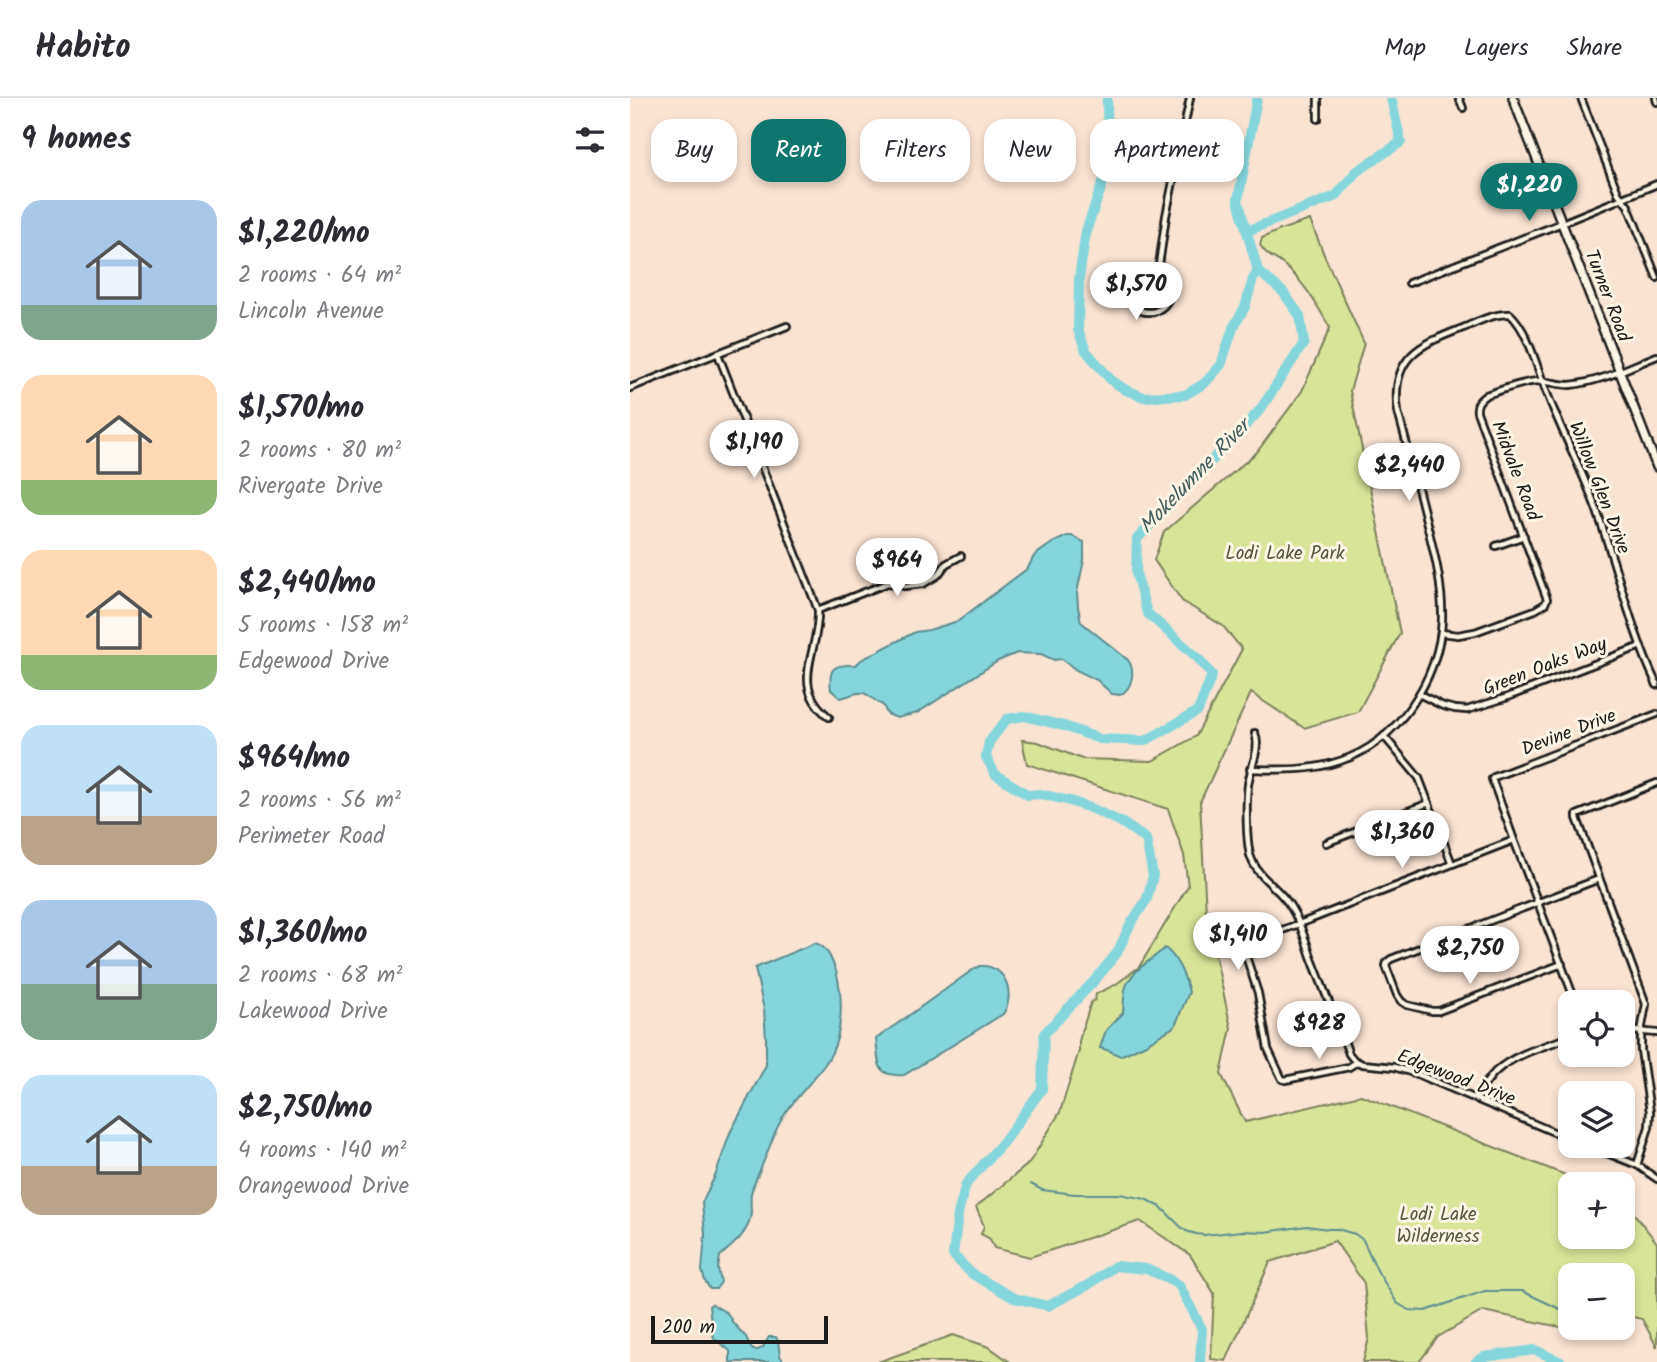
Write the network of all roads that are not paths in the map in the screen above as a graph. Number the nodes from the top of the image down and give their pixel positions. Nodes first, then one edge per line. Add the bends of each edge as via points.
1 (1190, 98) edge
2 (1318, 98) edge
3 (1460, 98) edge
4 (1513, 98) edge
5 (1581, 98) edge
6 (1463, 108) dead end
7 (1318, 119) dead end
8 (1657, 184) edge
9 (1623, 199) junction
10 (1562, 223) junction
11 (1158, 272) junction
12 (1657, 278) edge
13 (1409, 283) dead end
14 (787, 326) dead end
15 (718, 354) junction
16 (1657, 356) edge
17 (1619, 371) junction
18 (1542, 381) junction
19 (630, 388) edge
20 (1657, 467) edge
21 (1524, 536) junction
22 (1496, 547) dead end
23 (961, 556) dead end
24 (818, 610) junction
25 (1441, 633) junction
26 (1641, 646) junction
27 (1657, 685) edge
28 (1419, 694) junction
29 (1657, 714) edge
30 (829, 717) dead end
31 (1255, 733) dead end
32 (1384, 736) junction
33 (1250, 769) junction
34 (1657, 783) edge
35 (1429, 803) junction
36 (1514, 840) junction
37 (1326, 843) dead end
38 (1452, 864) junction
39 (1599, 879) junction
40 (1538, 902) junction
41 (1299, 923) junction
42 (1562, 964) junction
43 (1571, 990) edge
44 (1635, 1032) edge
45 (1641, 1032) junction
46 (1657, 1032) edge
47 (1558, 1042) edge
48 (1357, 1062) junction
49 (1476, 1099) junction
50 (1558, 1134) edge
51 (1619, 1158) edge
52 (1637, 1165) junction
53 (1657, 1179) edge

1 - 11 street
2 - 7 street
3 - 6 street
4 - 10 main road, Turner Road
5 - 9 street
8 - 9 street
9 - 10 street
9 - 12 street
10 - 13 street
10 - 17 main road, Turner Road
11 - 11 street via 1144,271 1131,281 1129,298 1140,310 1154,312 1167,302 1170,287
14 - 15 street
15 - 19 street
15 - 24 street
16 - 17 street
17 - 18 street via 1570,385
17 - 20 main road, Turner Road
18 - 21 street, Midvale Road via 1486,395 1477,407
18 - 25 street via 1524,333 1510,314 1419,348 1400,373 1398,412 1436,559
18 - 26 street, Willow Glen Drive via 1592,496
21 - 22 street, Midvale Road
21 - 25 street, Midvale Road via 1547,595 1545,604 1468,634
23 - 24 street via 923,584 888,583
24 - 30 street via 808,688
25 - 28 street
26 - 27 street, Willow Glen Drive
26 - 28 street, Green Oaks Way via 1467,710 1443,706
28 - 32 street
29 - 36 street, Devine Drive via 1494,777
31 - 33 street via 1258,740
32 - 33 street via 1360,753 1320,767
32 - 35 street via 1419,778
33 - 41 street via 1250,854 1260,875 1292,907
34 - 39 street via 1577,814
35 - 37 street
35 - 38 street
36 - 38 street
36 - 40 street
38 - 41 street
39 - 40 street
39 - 45 street via 1645,999
40 - 42 street
40 - 42 street via 1391,959 1386,964 1397,995 1407,1005 1439,1011
41 - 48 street via 1349,1054
41 - 48 street via 1242,941 1268,1049 1285,1080
42 - 43 street
44 - 45 street
45 - 46 street
45 - 52 street via 1650,1112
47 - 49 street via 1506,1064
48 - 49 street, Edgewood Drive via 1417,1074
49 - 50 street, Edgewood Drive
51 - 52 street
52 - 53 street

